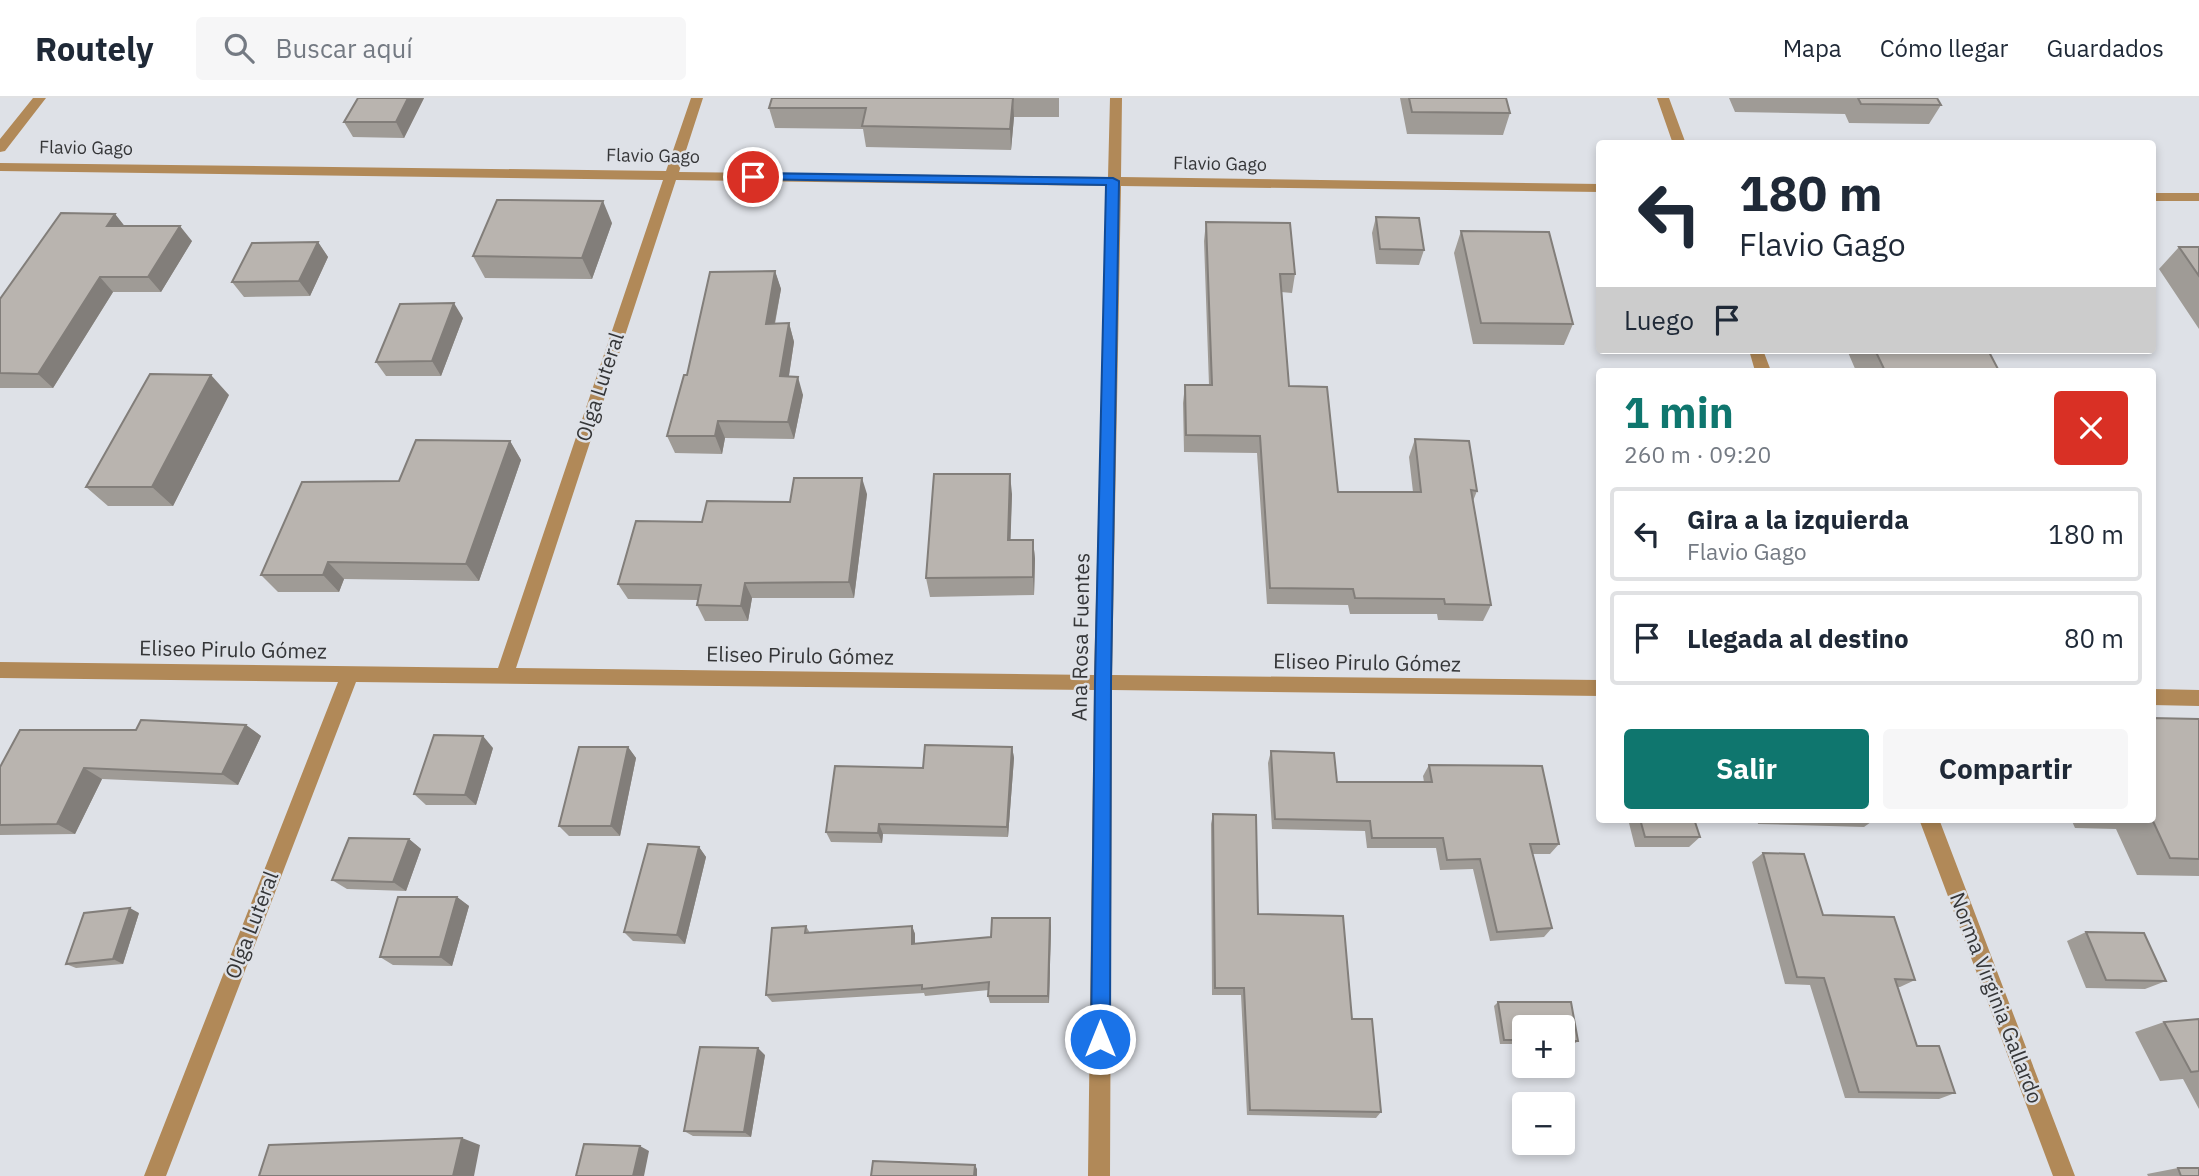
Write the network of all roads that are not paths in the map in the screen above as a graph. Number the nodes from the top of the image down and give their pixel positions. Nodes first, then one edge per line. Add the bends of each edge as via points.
1 (40, 98) edge
2 (696, 98) edge
3 (1115, 98) edge
4 (1663, 98) edge
5 (1679, 140) edge
6 (0, 148) edge
7 (0, 167) edge
8 (670, 176) junction
9 (1113, 181) junction
10 (1596, 188) edge
11 (2156, 197) edge
12 (2199, 197) edge
13 (0, 670) edge
14 (350, 674) junction
15 (504, 676) junction
16 (1103, 682) junction
17 (1596, 688) edge
18 (2156, 697) edge
19 (2199, 698) edge
20 (1931, 823) edge
21 (155, 1176) edge
22 (1099, 1176) edge
23 (2064, 1176) edge

1 - 6 street
2 - 8 street, Olga Luteral
3 - 9 street, Ana Rosa Fuentes
4 - 5 street
7 - 8 street, Flavio Gago
8 - 9 street, Flavio Gago
8 - 15 street, Olga Luteral
9 - 10 street, Flavio Gago
9 - 16 street, Ana Rosa Fuentes
11 - 12 street
13 - 14 street, Eliseo Pirulo Gómez
14 - 15 street, Eliseo Pirulo Gómez
14 - 21 street, Olga Luteral
15 - 16 street, Eliseo Pirulo Gómez
16 - 17 street, Eliseo Pirulo Gómez
16 - 22 street, Ana Rosa Fuentes
18 - 19 street
20 - 23 street, Norma Virginia Gallardo

